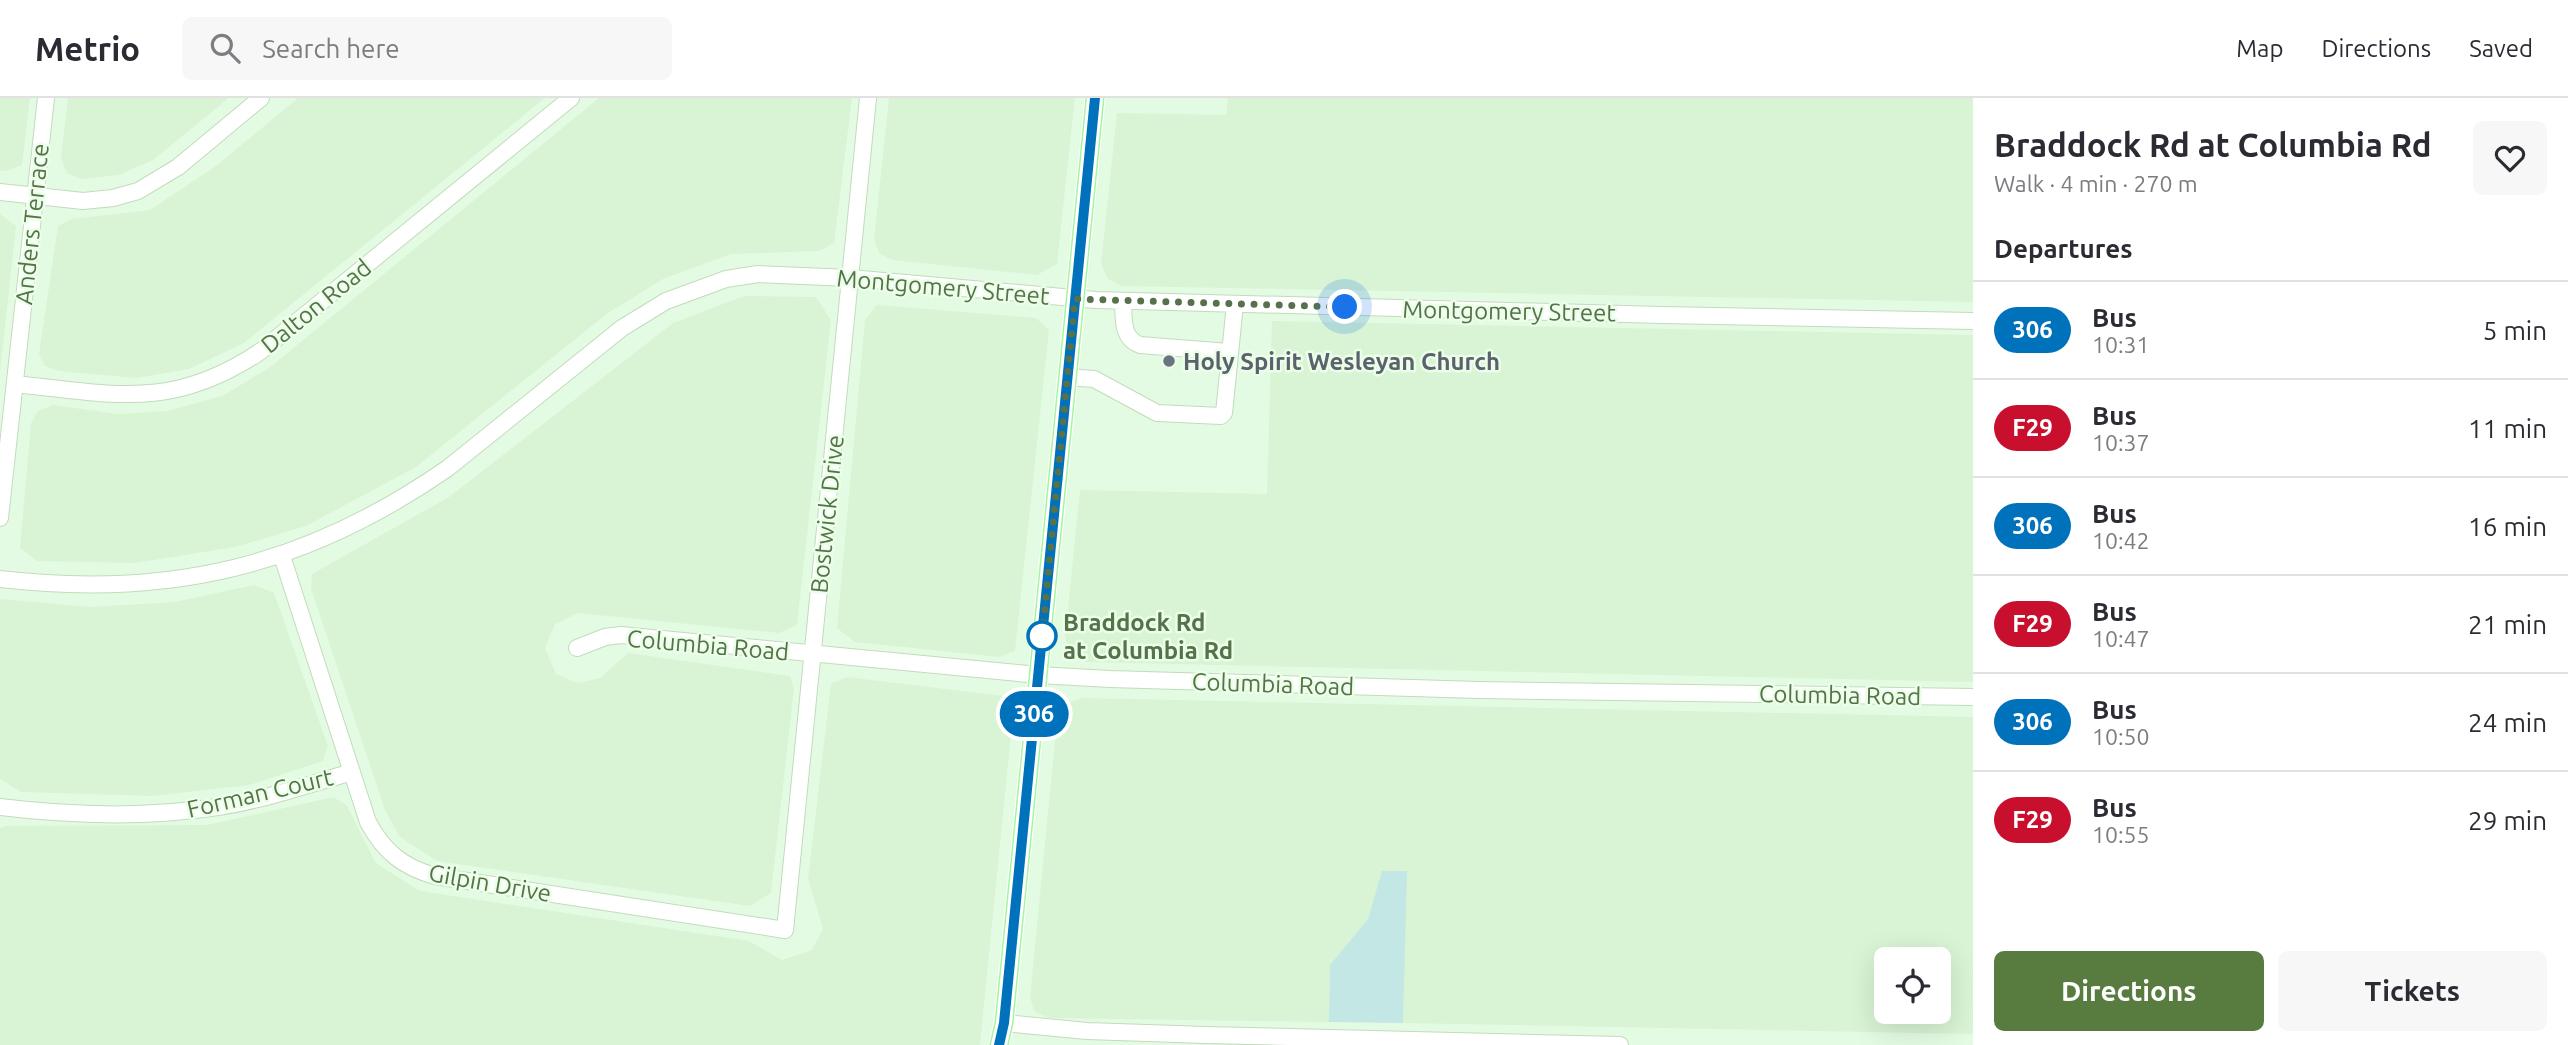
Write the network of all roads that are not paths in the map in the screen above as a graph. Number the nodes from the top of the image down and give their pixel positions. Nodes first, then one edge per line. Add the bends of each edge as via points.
1 (46, 98) edge
2 (261, 98) edge
3 (570, 98) edge
4 (869, 98) edge
5 (1095, 98) edge
6 (0, 192) edge
7 (36, 196) junction
8 (850, 278) junction
9 (1075, 299) junction
10 (1123, 301) junction
11 (1235, 304) junction
12 (1973, 321) edge
13 (1229, 352) junction
14 (1068, 377) junction
15 (15, 384) junction
16 (0, 518) edge
17 (282, 556) junction
18 (0, 579) edge
19 (577, 648) dead end
20 (812, 654) junction
21 (1038, 675) junction
22 (1973, 697) edge
23 (352, 772) junction
24 (0, 807) edge
25 (785, 930) joint
26 (1004, 1023) junction
27 (1002, 1045) edge
28 (1585, 1045) edge
29 (1620, 1045) edge

1 - 7 street, Anders Terrace
2 - 7 street via 178,167 138,191 83,201
3 - 15 street, Dalton Road via 240,366 183,389 157,394
4 - 8 street, Bostwick Drive
5 - 9 main road
6 - 7 street
7 - 15 street, Anders Terrace
8 - 9 street, Montgomery Street
8 - 17 street, Montgomery Street via 758,274 726,279 666,301 622,328 421,487 390,507
8 - 20 street, Bostwick Drive
9 - 10 street, Montgomery Street
9 - 14 main road
10 - 11 street, Montgomery Street
10 - 13 street via 1124,326 1133,342
11 - 12 street, Montgomery Street
11 - 13 street
13 - 14 street via 1224,413 1220,416 1157,412 1101,382
14 - 21 main road
15 - 16 street, Anders Terrace
17 - 18 street, Montgomery Street via 161,583 79,586
17 - 23 street, Gilpin Drive
19 - 20 street, Columbia Road via 621,635
20 - 21 street, Columbia Road
20 - 25 street, Bostwick Drive
21 - 22 street, Columbia Road via 1479,690
21 - 26 main road
23 - 24 street, Forman Court via 256,799 188,811 81,815
23 - 25 street, Gilpin Drive via 378,840 416,871
26 - 27 main road
26 - 28 street via 1219,1036
28 - 29 street

